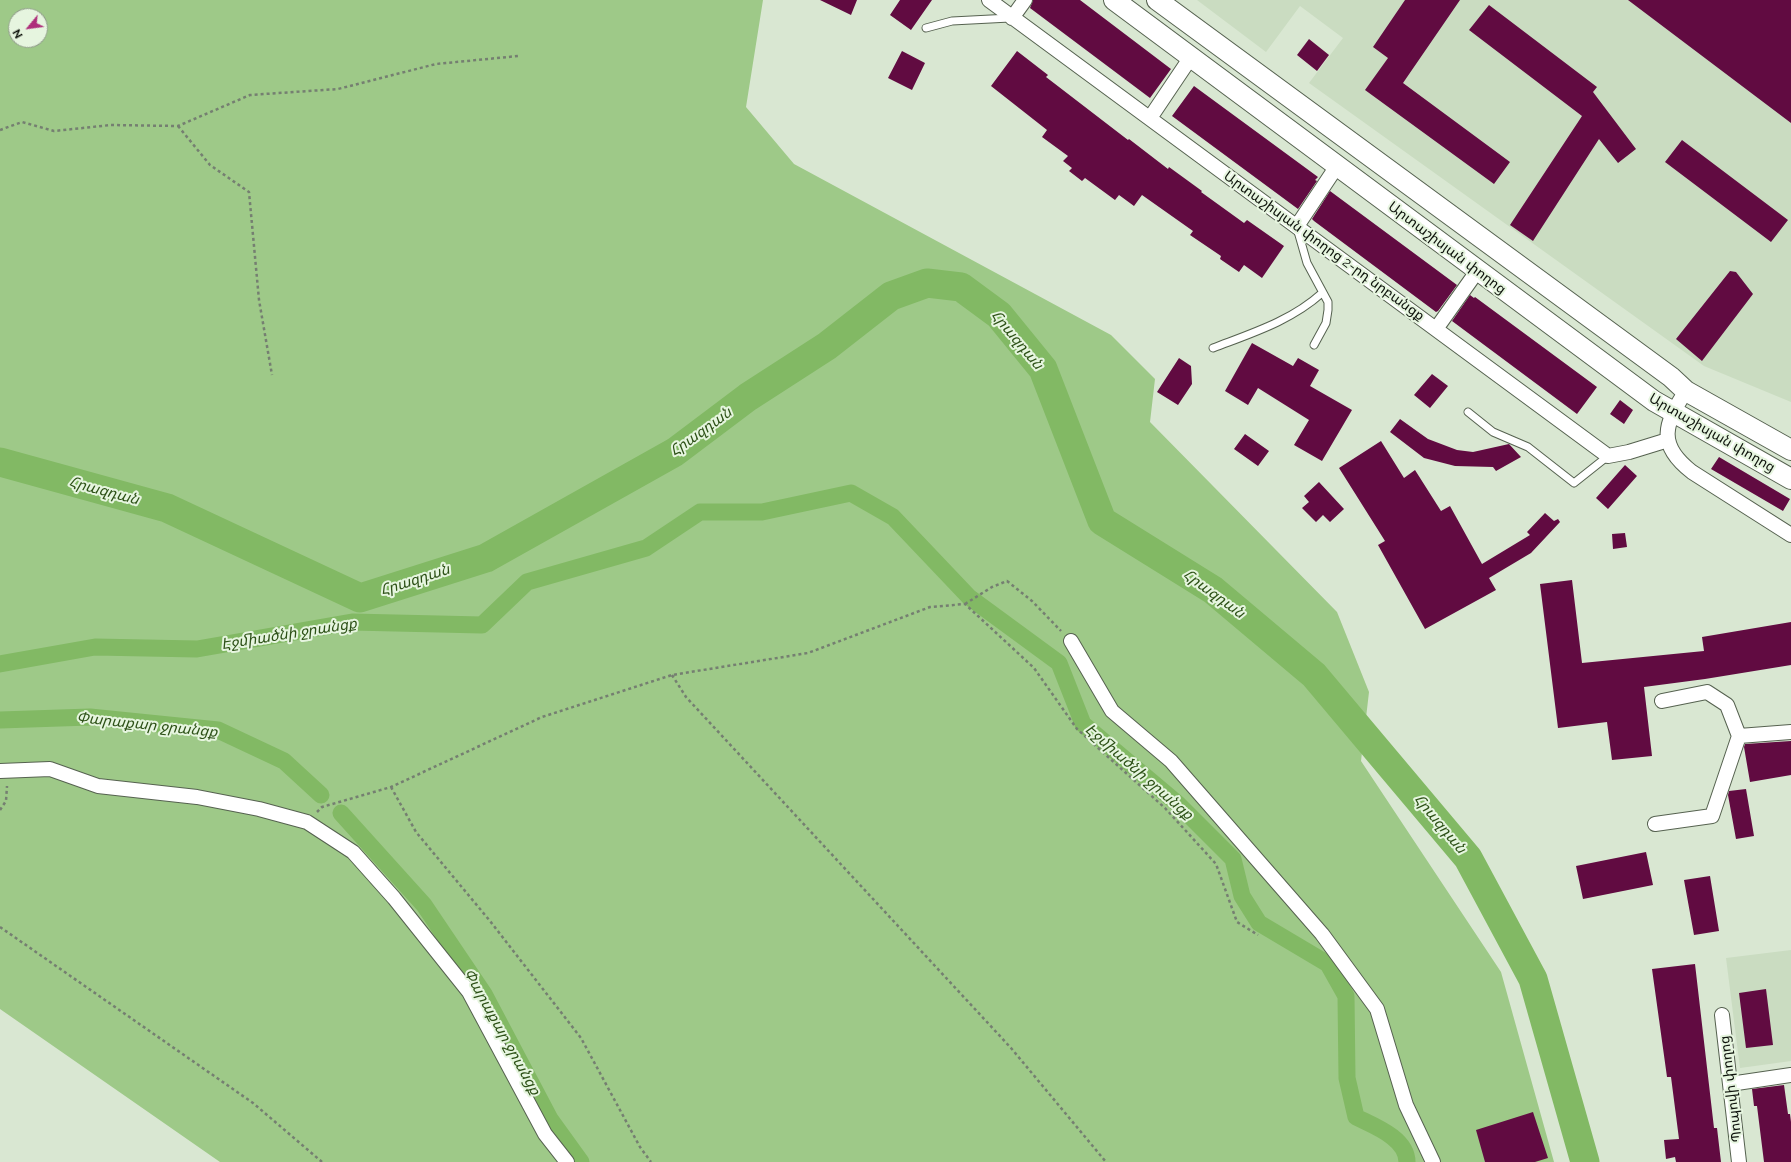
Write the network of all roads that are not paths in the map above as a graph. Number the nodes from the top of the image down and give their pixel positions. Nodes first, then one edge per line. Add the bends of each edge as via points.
1 (989, 0) edge
2 (1025, 0) edge
3 (1114, 0) edge
4 (1157, 0) edge
5 (1012, 18) junction
6 (926, 28) dead end
7 (1191, 57) junction
8 (1150, 118) junction
9 (1338, 166) junction
10 (1297, 226) junction
11 (1478, 270) junction
12 (1322, 293) junction
13 (1436, 329) junction
14 (1314, 346) dead end
15 (1213, 348) dead end
16 (1686, 391) junction
17 (1468, 412) dead end
18 (1672, 412) junction
19 (1668, 440) junction
20 (1791, 450) edge
21 (1608, 456) junction
22 (1791, 479) edge
23 (1791, 534) edge
24 (1071, 641) road end
25 (1662, 701) dead end
26 (1791, 732) edge
27 (1739, 736) junction
28 (4, 771) edge
29 (1655, 824) dead end
30 (1722, 1015) dead end
31 (1791, 1075) edge
32 (1730, 1084) junction
33 (567, 1162) edge
34 (1433, 1162) edge
35 (1740, 1162) edge

1 - 5 street, Արտաշիսյան փողոց 2-րդ նրբանցք
2 - 5 street
3 - 7 main road, Արտաշիսյան փողոց
4 - 16 main road, Արտաշիսյան փողոց via 1671,377
5 - 6 lane via 952,21
5 - 8 street, Արտաշիսյան փողոց 2-րդ նրբանցք
7 - 8 street
7 - 9 main road, Արտաշիսյան փողոց
8 - 10 street, Արտաշիսյան փողոց 2-րդ նրբանցք
9 - 10 street
9 - 11 main road, Արտաշիսյան փողոց
10 - 12 lane via 1306,263
10 - 13 street, Արտաշիսյան փողոց 2-րդ նրբանցք
11 - 13 street
11 - 18 main road, Արտաշիսյան փողոց
12 - 14 lane via 1328,302 1328,310 1326,323
12 - 15 lane via 1306,307 1278,323
13 - 21 street, Արտաշիսյան փողոց 2-րդ նրբանցք
16 - 18 street
16 - 20 main road, Արտաշիսյան փողոց
17 - 21 lane via 1493,432 1528,447 1574,483
18 - 19 street
18 - 22 main road, Արտաշիսյան փողոց
19 - 21 street
19 - 23 street via 1681,464
24 - 34 street via 1112,711 1171,761 1322,934 1377,1009 1406,1105
25 - 27 street via 1707,692 1727,705
26 - 27 street
27 - 29 street via 1712,816
28 - 33 street via 50,769 98,786 197,797 259,809 306,822 353,852 394,898 469,992 545,1134
30 - 32 street, Պոպովի փողոց
31 - 32 street
32 - 35 street, Պոպովի փողոց

